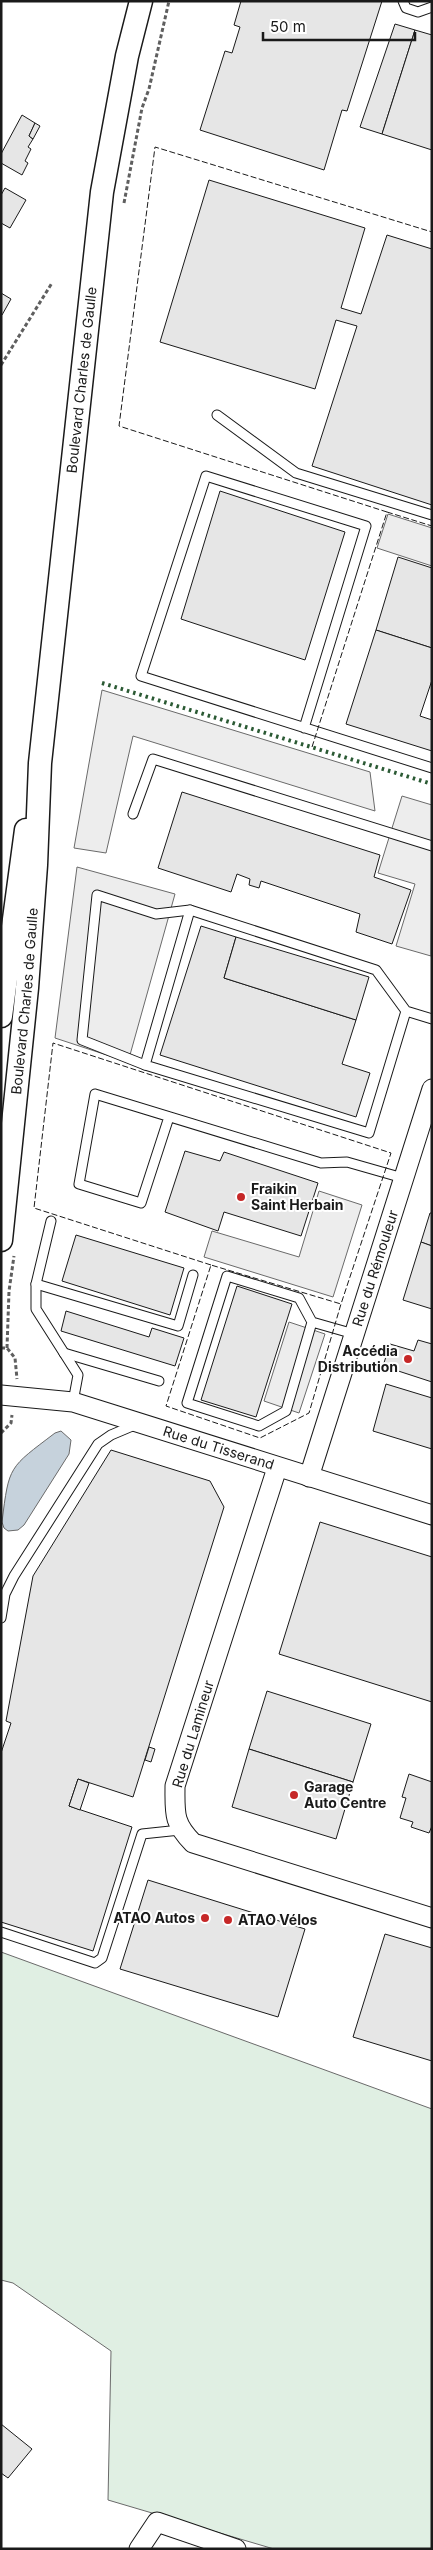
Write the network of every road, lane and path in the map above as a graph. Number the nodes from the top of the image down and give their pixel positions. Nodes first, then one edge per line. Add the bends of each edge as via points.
1 (141, 1) edge
2 (169, 1) edge
3 (403, 1) edge
4 (432, 7) edge
5 (123, 209) dead end
6 (52, 283) dead end
7 (1, 365) edge
8 (217, 415) dead end
9 (432, 515) edge
10 (304, 728) junction
11 (40, 763) junction
12 (432, 768) edge
13 (133, 814) dead end
14 (432, 846) edge
15 (190, 910) junction
16 (406, 1011) junction
17 (1, 1016) edge
18 (432, 1019) edge
19 (145, 1064) junction
20 (432, 1089) edge
21 (169, 1117) junction
22 (403, 1178) junction
23 (52, 1221) dead end
24 (8, 1246) edge
25 (193, 1275) dead end
26 (36, 1284) junction
27 (312, 1322) junction
28 (354, 1334) junction
29 (1, 1348) edge
30 (7, 1348) junction
31 (64, 1353) junction
32 (17, 1378) dead end
33 (159, 1380) dead end
34 (1, 1395) edge
35 (73, 1402) junction
36 (12, 1412) dead end
37 (138, 1423) junction
38 (1, 1433) edge
39 (277, 1468) junction
40 (309, 1477) junction
41 (432, 1515) edge
42 (1, 1618) edge
43 (180, 1830) junction
44 (432, 1918) edge
45 (1, 1932) edge
46 (139, 2549) edge
47 (236, 2549) edge

1 - 11 street, Boulevard Charles de Gaulle via 127,56 102,192
2 - 5 path via 142,108
3 - 4 lane via 406,8 418,12
6 - 7 path
8 - 9 lane via 296,473
10 - 10 lane via 141,676 206,476 366,526
10 - 12 lane
11 - 17 street, Boulevard Charles de Gaulle via 22,851
11 - 24 street, Boulevard Charles de Gaulle via 36,865
13 - 14 lane via 153,759
15 - 16 lane via 376,970
15 - 19 lane
15 - 19 lane via 156,914 97,896 82,1040
16 - 18 lane
16 - 19 lane via 369,1132
20 - 22 street, Rue du Rémouleur
21 - 21 lane via 95,1094 79,1184 141,1203
21 - 22 lane via 321,1163 347,1162
22 - 28 street, Rue du Rémouleur
23 - 26 lane
24 - 30 path
25 - 26 lane via 178,1326
26 - 31 lane via 36,1309
27 - 27 lane via 286,1411 260,1426 187,1403 227,1276 299,1298
27 - 28 lane
28 - 40 street, Rue du Rémouleur
29 - 30 path
30 - 32 path via 15,1358
31 - 33 lane
31 - 35 lane via 78,1375
34 - 35 street, Rue du Tisserand
35 - 37 street, Rue du Tisserand
36 - 38 path via 11,1423
37 - 39 street, Rue du Tisserand
37 - 42 lane via 98,1444 14,1576
39 - 40 street, Rue du Tisserand
39 - 43 street, Rue du Lamineur via 175,1786 175,1818
40 - 41 street, Rue du Tisserand
43 - 44 street via 193,1843
43 - 45 lane via 142,1834 102,1958 95,1963
46 - 47 street via 157,2522

